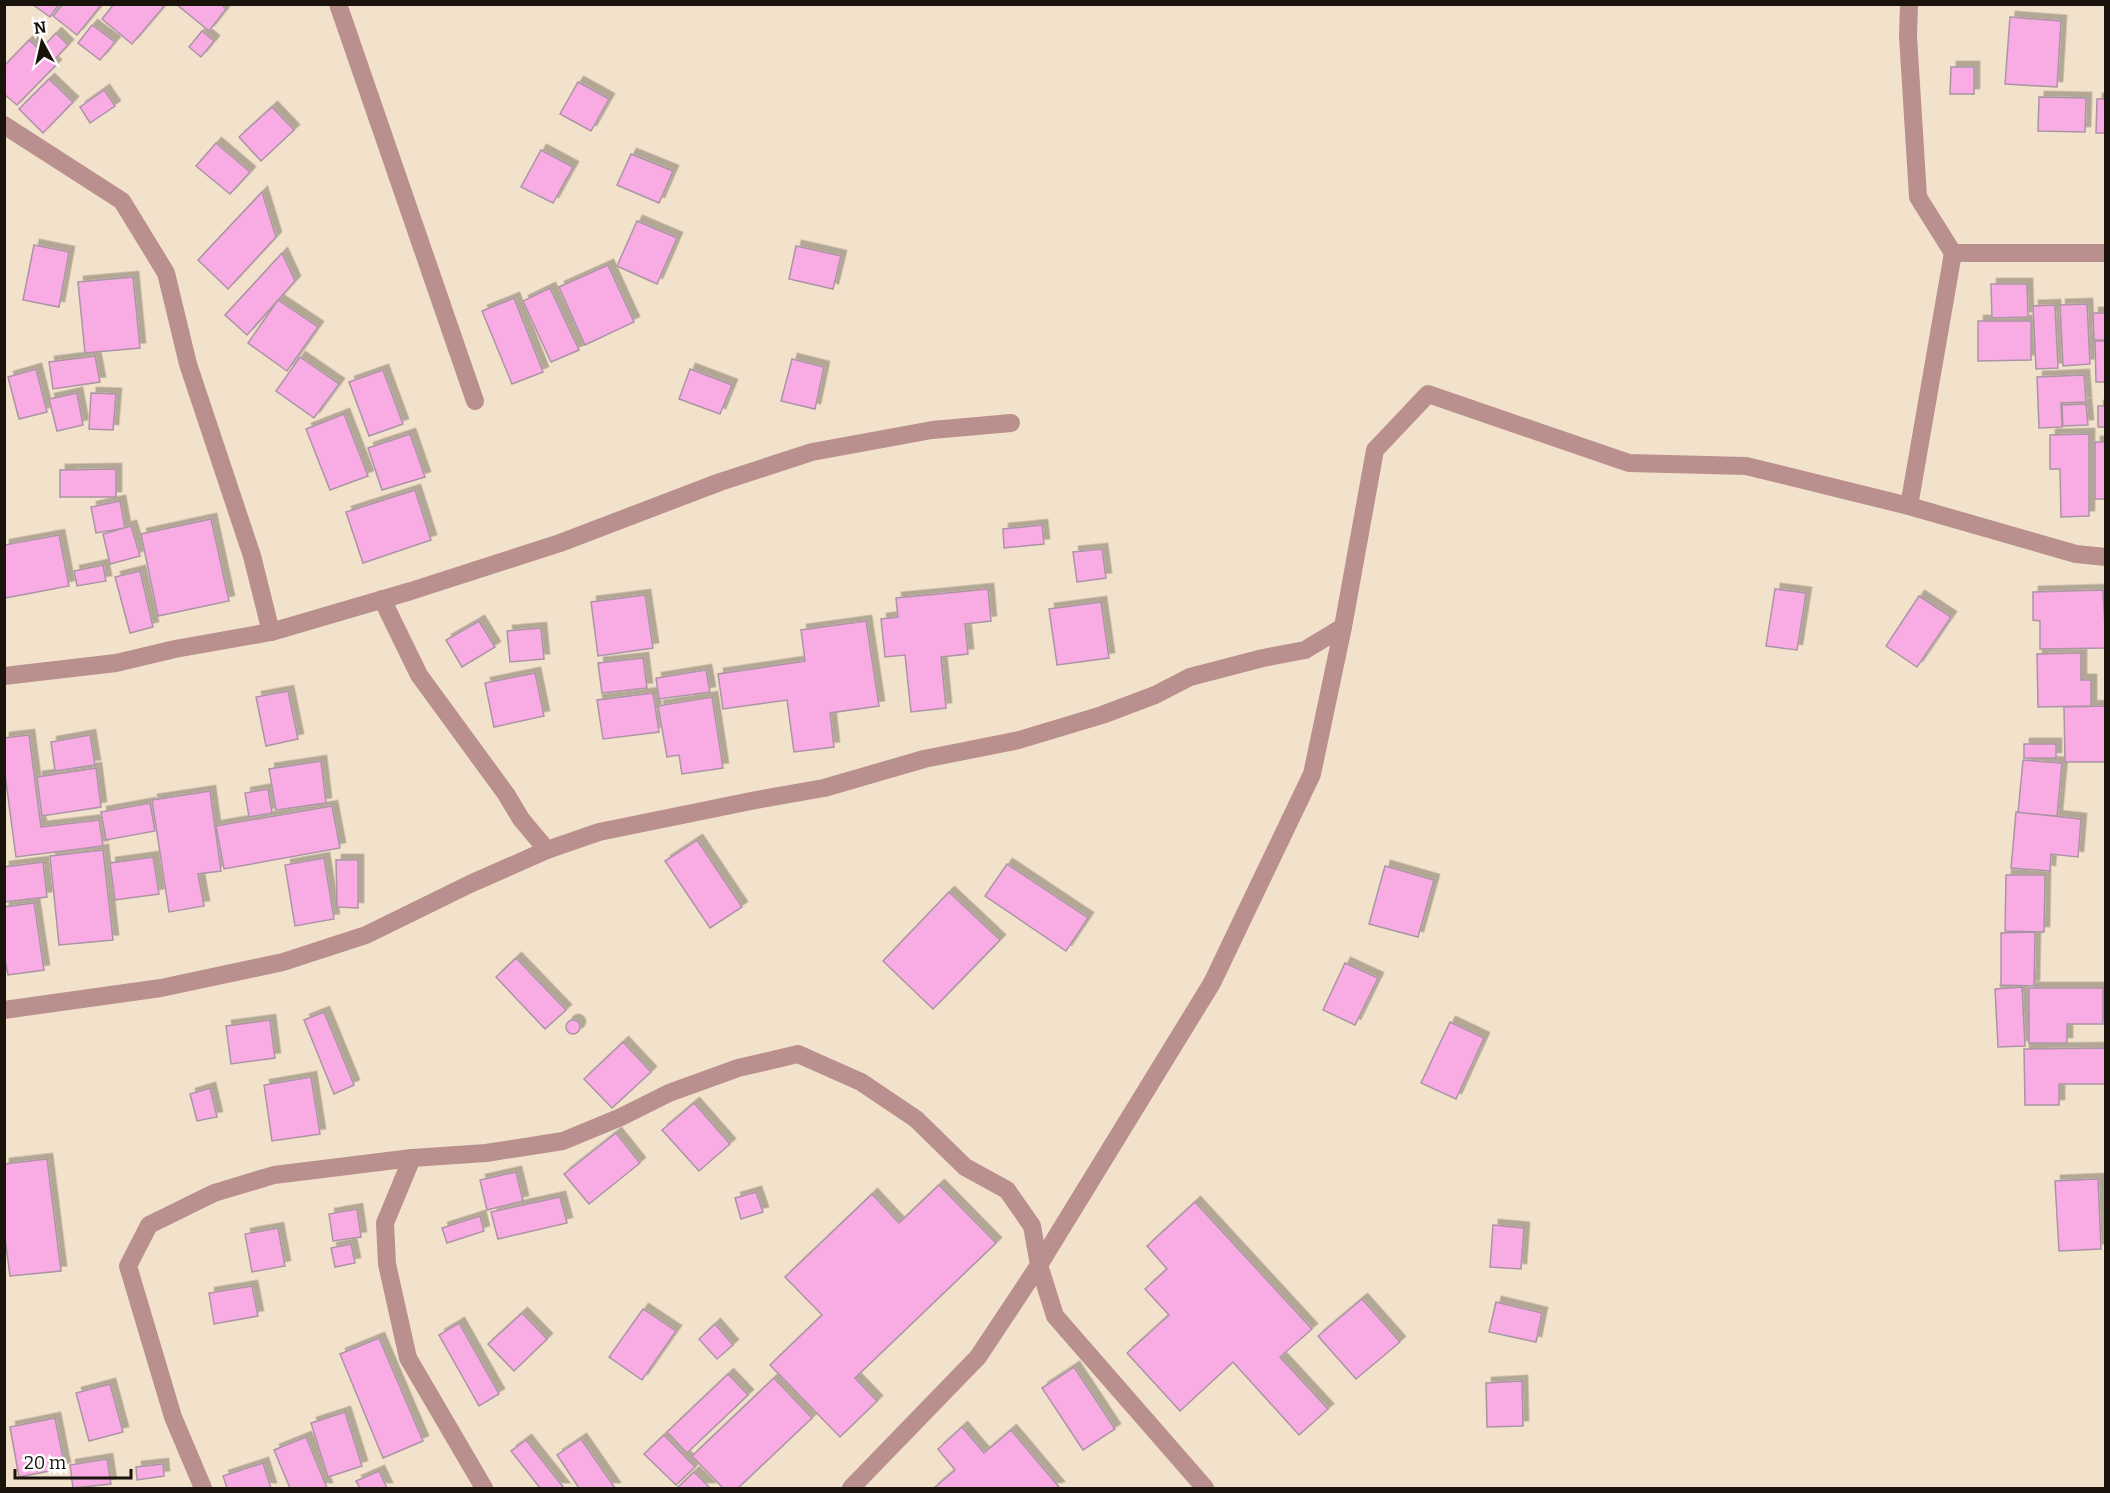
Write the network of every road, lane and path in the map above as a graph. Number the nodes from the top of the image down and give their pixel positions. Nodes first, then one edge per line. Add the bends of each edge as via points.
1 (338, 4) edge
2 (1909, 4) edge
3 (4, 125) edge
4 (1953, 253) junction
5 (2106, 253) edge
6 (475, 401) dead end
7 (1011, 423) dead end
8 (1909, 506) junction
9 (2106, 557) edge
10 (382, 599) junction
11 (1343, 627) junction
12 (271, 632) junction
13 (4, 676) edge
14 (547, 850) junction
15 (4, 1010) edge
16 (412, 1158) junction
17 (1039, 1265) junction
18 (202, 1488) edge
19 (484, 1488) edge
20 (850, 1488) edge
21 (1205, 1488) edge

1 - 6 street
2 - 4 street via 1918,197
3 - 12 street via 122,201 166,273 188,364 252,556
4 - 5 street
4 - 8 street
7 - 10 street via 932,430 812,452 720,482 560,543
8 - 9 street via 2076,554
8 - 11 street via 1746,466 1629,463 1428,394 1375,450
10 - 12 street
10 - 14 street via 419,675
11 - 14 street via 1305,650 1190,677 1102,715 1018,740 924,759 824,788 599,832
11 - 17 street via 1312,774 1212,982
12 - 13 street via 116,663
14 - 15 street via 366,935 283,962 161,988
16 - 17 street via 486,1153 563,1141 669,1093 738,1068 798,1054 861,1082 916,1119 965,1167 1007,1190 1032,1226
16 - 18 street via 274,1175 214,1193 149,1225 128,1266 173,1417
16 - 19 street via 385,1223 387,1264 408,1358
17 - 20 street via 978,1357
17 - 21 street via 1055,1316

